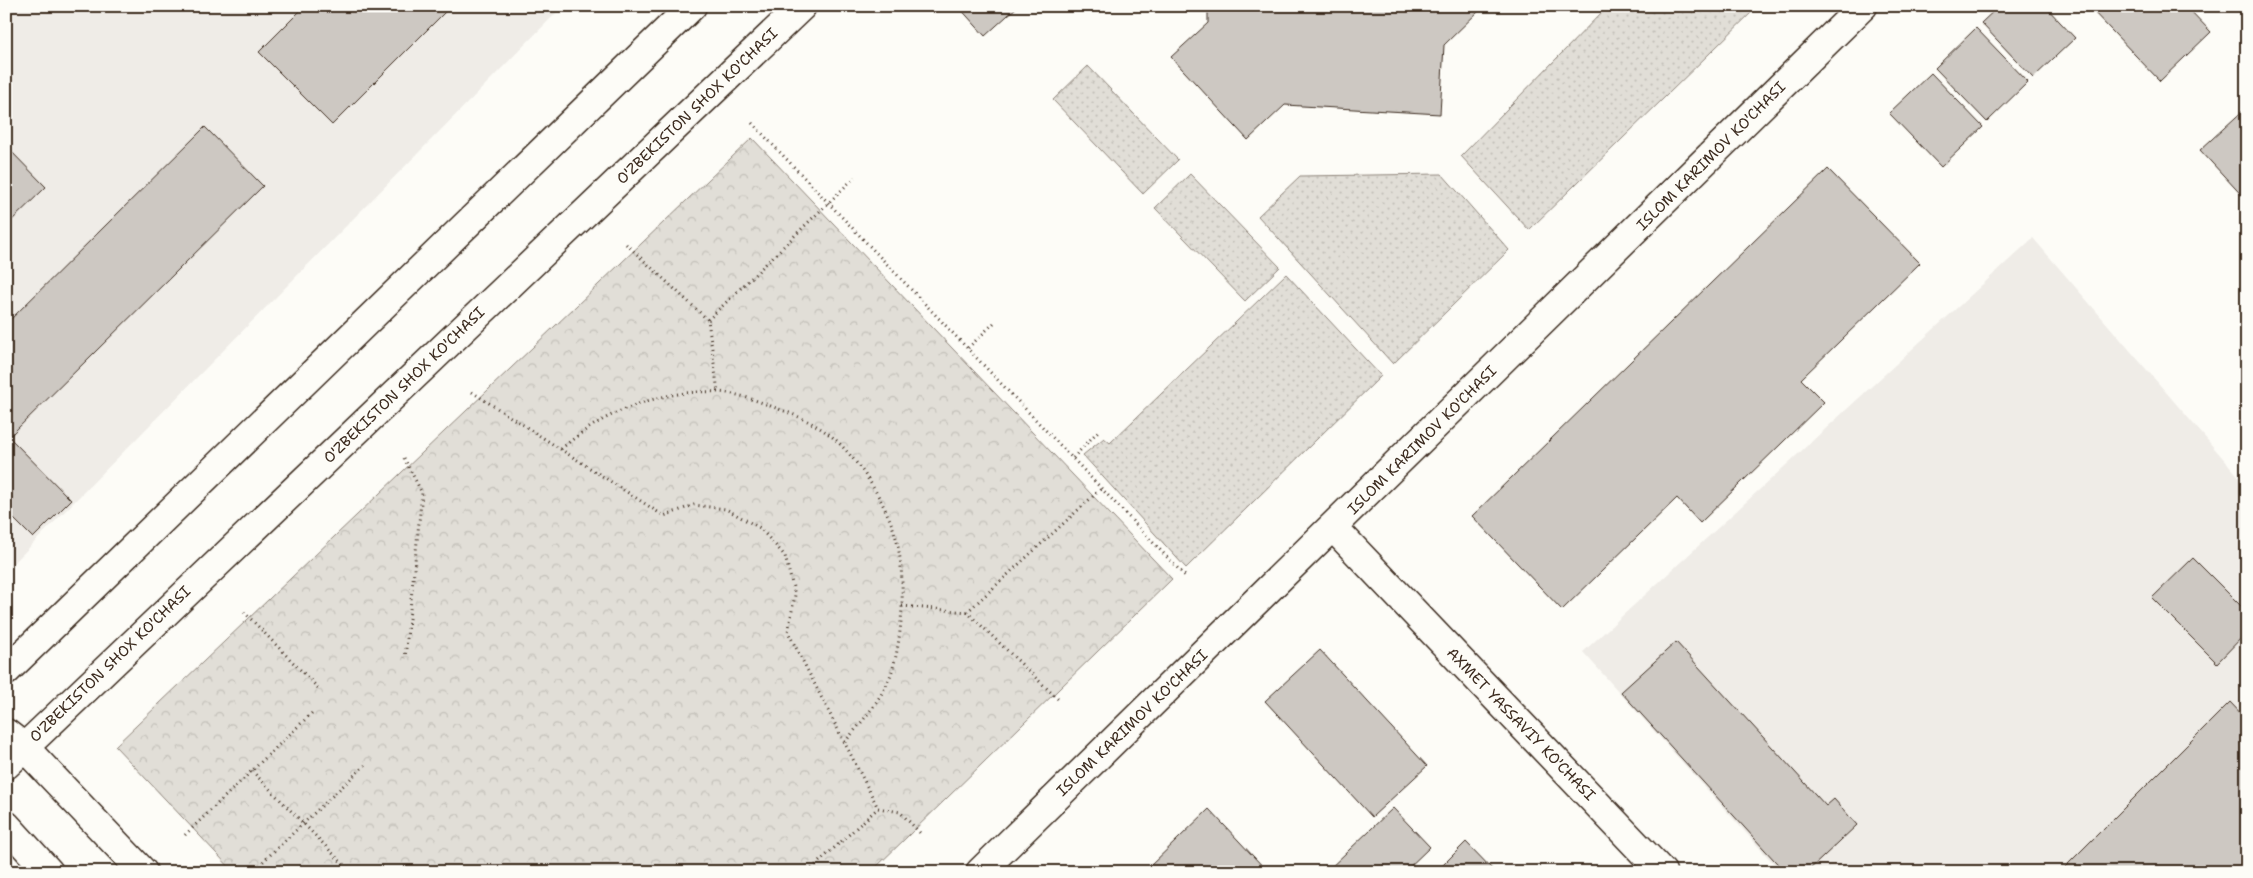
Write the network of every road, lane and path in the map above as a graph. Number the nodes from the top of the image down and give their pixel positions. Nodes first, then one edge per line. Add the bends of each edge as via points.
1 (692, 6) edge
2 (802, 6) edge
3 (1863, 6) edge
4 (752, 123) dead end
5 (855, 177) dead end
6 (829, 202) junction
7 (626, 244) dead end
8 (708, 320) junction
9 (996, 321) dead end
10 (968, 348) junction
11 (472, 392) dead end
12 (718, 392) junction
13 (1100, 429) dead end
14 (561, 449) junction
15 (404, 458) dead end
16 (1072, 458) junction
17 (1102, 488) junction
18 (1333, 528) junction
19 (1187, 578) dead end
20 (902, 606) junction
21 (244, 612) dead end
22 (966, 612) junction
23 (405, 658) dead end
24 (6, 671) edge
25 (320, 690) dead end
26 (1060, 700) dead end
27 (314, 711) dead end
28 (844, 743) junction
29 (12, 748) edge
30 (365, 766) dead end
31 (252, 770) junction
32 (878, 808) junction
33 (303, 824) junction
34 (6, 825) edge
35 (185, 835) dead end
36 (922, 835) dead end
37 (350, 871) edge
38 (49, 872) edge
39 (143, 872) edge
40 (252, 872) edge
41 (808, 872) edge
42 (980, 872) edge
43 (1662, 872) edge

1 - 24 main road
2 - 29 main road, O'ZBEKISTON SHOX KO'CHASI
3 - 18 main road, ISLOM KARIMOV KO'CHASI
4 - 6 path
5 - 6 path
6 - 8 path
6 - 10 path
7 - 8 path
8 - 12 path
9 - 10 path
10 - 16 path
11 - 14 path
12 - 14 path via 649,400 612,414
12 - 20 path via 801,416 840,444 871,482 893,529 902,574
13 - 16 path
14 - 28 path via 664,516 694,505 726,509 760,528 785,556 795,595 788,632
15 - 23 path via 422,493
16 - 17 path
17 - 19 path
17 - 22 path
18 - 42 main road, ISLOM KARIMOV KO'CHASI
18 - 43 main road, AXMET YASSAVIY KO'CHASI
20 - 22 path
20 - 28 path via 890,675 867,714
21 - 25 path
22 - 26 path
27 - 31 path
28 - 32 path
29 - 39 main road
30 - 33 path
31 - 33 path
31 - 35 path
32 - 36 path via 900,812
32 - 41 path
33 - 37 path
33 - 40 path
34 - 38 main road

